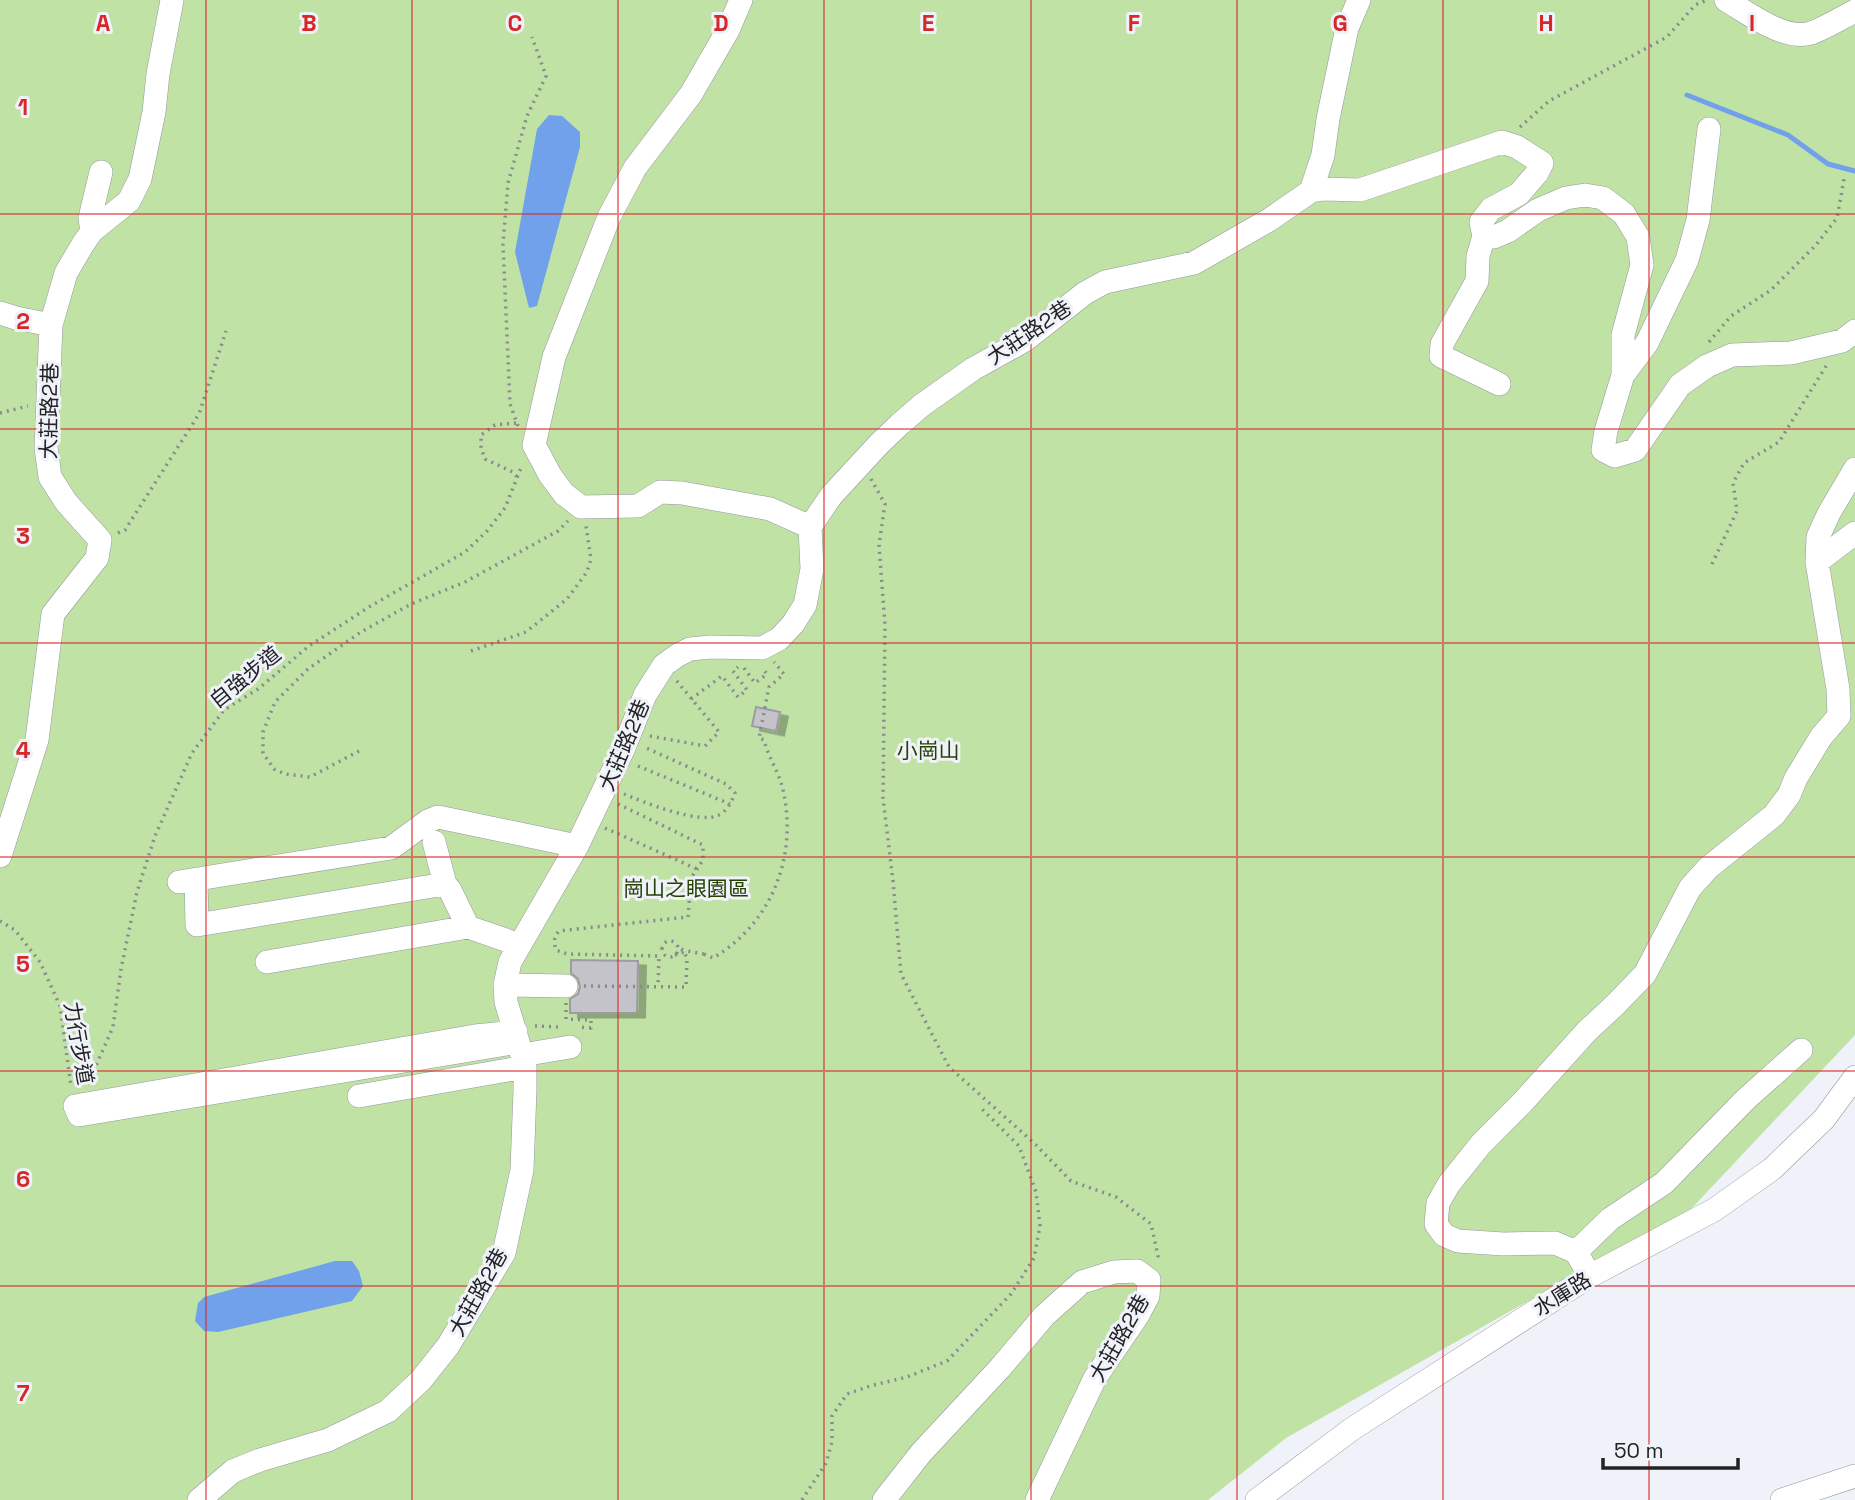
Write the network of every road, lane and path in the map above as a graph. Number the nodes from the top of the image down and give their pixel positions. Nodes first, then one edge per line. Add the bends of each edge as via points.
1 (172, 0) edge
2 (741, 0) edge
3 (1359, 0) edge
4 (1707, 0) edge
5 (1726, 0) edge
6 (1855, 11) edge
7 (532, 37) dead end
8 (1709, 129) dead end
9 (1502, 142) junction
10 (101, 172) dead end
11 (1844, 179) dead end
12 (1311, 191) junction
13 (92, 231) junction
14 (1484, 236) junction
15 (0, 313) edge
16 (51, 325) junction
17 (226, 331) dead end
18 (1849, 336) edge
19 (1706, 345) dead end
20 (1623, 375) junction
21 (1499, 384) dead end
22 (47, 401) junction
23 (0, 413) edge
24 (516, 424) junction
25 (534, 445) junction
26 (862, 463) junction
27 (1855, 469) edge
28 (518, 478) junction
29 (581, 507) junction
30 (810, 527) junction
31 (1855, 533) edge
32 (100, 540) junction
33 (1818, 562) junction
34 (1712, 565) dead end
35 (471, 652) dead end
36 (771, 658) dead end
37 (664, 665) junction
38 (761, 665) dead end
39 (691, 699) junction
40 (1847, 709) edge
41 (636, 742) junction
42 (359, 751) dead end
43 (616, 791) dead end
44 (613, 801) dead end
45 (730, 804) junction
46 (6, 820) edge
47 (590, 822) junction
48 (434, 842) dead end
49 (577, 846) junction
50 (0, 856) edge
51 (697, 869) junction
52 (445, 884) junction
53 (0, 922) edge
54 (468, 927) junction
55 (520, 945) junction
56 (678, 947) junction
57 (674, 956) junction
58 (267, 962) dead end
59 (505, 985) junction
60 (566, 986) junction
61 (658, 987) junction
62 (519, 1044) junction
63 (570, 1047) dead end
64 (1801, 1050) dead end
65 (1855, 1077) edge
66 (359, 1096) dead end
67 (75, 1106) junction
68 (982, 1110) dead end
69 (1576, 1252) junction
70 (1590, 1276) junction
71 (1149, 1280) junction
72 (1855, 1476) edge
73 (199, 1500) edge
74 (802, 1500) edge
75 (884, 1500) edge
76 (1037, 1500) edge
77 (1256, 1500) edge
78 (1782, 1500) edge

1 - 13 street, 大莊路2巷 via 140,179 129,201
2 - 25 street via 691,94 635,169 609,216 554,357
3 - 12 street via 1348,28 1323,155
4 - 9 path via 1695,5 1667,37 1549,101
5 - 6 street via 1768,25 1799,35
7 - 24 path via 546,76 527,116 508,183 503,244 510,404
8 - 20 street via 1698,220 1687,260 1647,343
9 - 12 street via 1360,190
9 - 14 street via 1542,163 1519,194 1491,209 1481,222
10 - 13 street via 90,218
11 - 19 path via 1837,218 1815,245 1771,290 1731,316
12 - 26 street, 大莊路2巷 via 1194,263 1105,282 1085,293 1025,340 922,405
13 - 16 street, 大莊路2巷 via 66,273
14 - 20 street via 1508,231 1566,198 1586,195 1603,198 1624,215 1638,237 1642,265 1623,335
14 - 21 street via 1477,281 1441,344 1441,356
15 - 16 street
16 - 22 street, 大莊路2巷
17 - 32 path via 199,414 125,530
18 - 20 street via 1791,353 1732,355 1707,366 1680,385 1635,450 1615,456 1603,450
18 - 34 path via 1779,442 1744,463 1733,483 1737,511
22 - 23 path
22 - 32 street, 大莊路2巷 via 50,477 65,502
24 - 25 path
24 - 28 path via 495,425 481,435 481,448 485,459
25 - 28 path, 自強步道 via 525,455
25 - 29 street via 564,494
26 - 30 street, 大莊路2巷
26 - 71 path via 884,504 879,545 884,625 883,798 901,974 950,1067 1071,1181 1116,1197 1151,1224 1158,1256
27 - 33 street via 1818,537
28 - 67 path, 自強步道 via 505,508 465,552 309,646 258,689 224,710 192,753 137,892 113,1027
29 - 30 street via 638,506 660,492 682,493 770,509
29 - 35 path via 591,559 567,599 526,632
29 - 42 path via 558,531 360,632 308,669 275,702 262,732 262,753 274,769 285,774 310,777
30 - 37 street, 大莊路2巷 via 812,569 805,605 779,639 762,648 690,649
31 - 33 street
32 - 46 street via 97,558 53,614 37,740
33 - 40 street via 1838,689
36 - 57 path, bridge via 784,674 769,687 759,738 764,740 783,792 784,864 765,909 743,935 713,958 687,951
37 - 39 path
37 - 41 street, 大莊路2巷 via 645,695
38 - 39 path via 767,674 755,683 742,665 733,671 747,690 738,696 722,676
39 - 41 path via 719,733 705,746 647,736
40 - 69 street via 1821,737 1774,815 1690,888 1645,974 1481,1144 1438,1203 1436,1224 1444,1235 1458,1241 1555,1243
41 - 45 path via 638,766
41 - 45 path via 726,784 735,793
41 - 47 street, 大莊路2巷
43 - 45 path via 668,811 708,817 719,815
44 - 51 path via 703,845 703,860
46 - 50 street
47 - 49 street, 大莊路2巷
47 - 51 path
48 - 52 street
49 - 52 street via 438,817 391,848 187,881 197,925
49 - 55 street, 大莊路2巷
51 - 61 path via 691,878 688,916 559,931 555,936 556,950 567,954 659,956
52 - 54 street
53 - 67 path, 力行步道 via 15,930 40,962 60,1006
54 - 55 street
54 - 58 street
55 - 59 street, 大莊路2巷
56 - 57 path
56 - 57 path via 672,941 664,944 664,953
56 - 61 path via 687,958 685,987
59 - 60 street
59 - 62 street, 大莊路2巷
60 - 61 path
60 - 62 path via 566,1019 591,1020 591,1028
62 - 63 street
62 - 66 street
62 - 67 street via 79,1115
62 - 73 street, 大莊路2巷 via 522,1170 504,1254 448,1346 421,1380 388,1410 327,1440 233,1471
64 - 69 street via 1664,1183 1610,1219
65 - 70 street, 水庫路 via 1824,1119 1772,1169 1714,1210
68 - 74 path via 1018,1146 1036,1192 1040,1226 1034,1258 1011,1294 947,1361 847,1394 832,1416 826,1463
69 - 70 street
70 - 77 street, 水庫路 via 1352,1429
71 - 75 street, 大莊路2巷 via 1137,1271 1126,1271 1082,1282 1044,1316
71 - 76 street, 大莊路2巷 via 1148,1296 1095,1378
72 - 78 street

